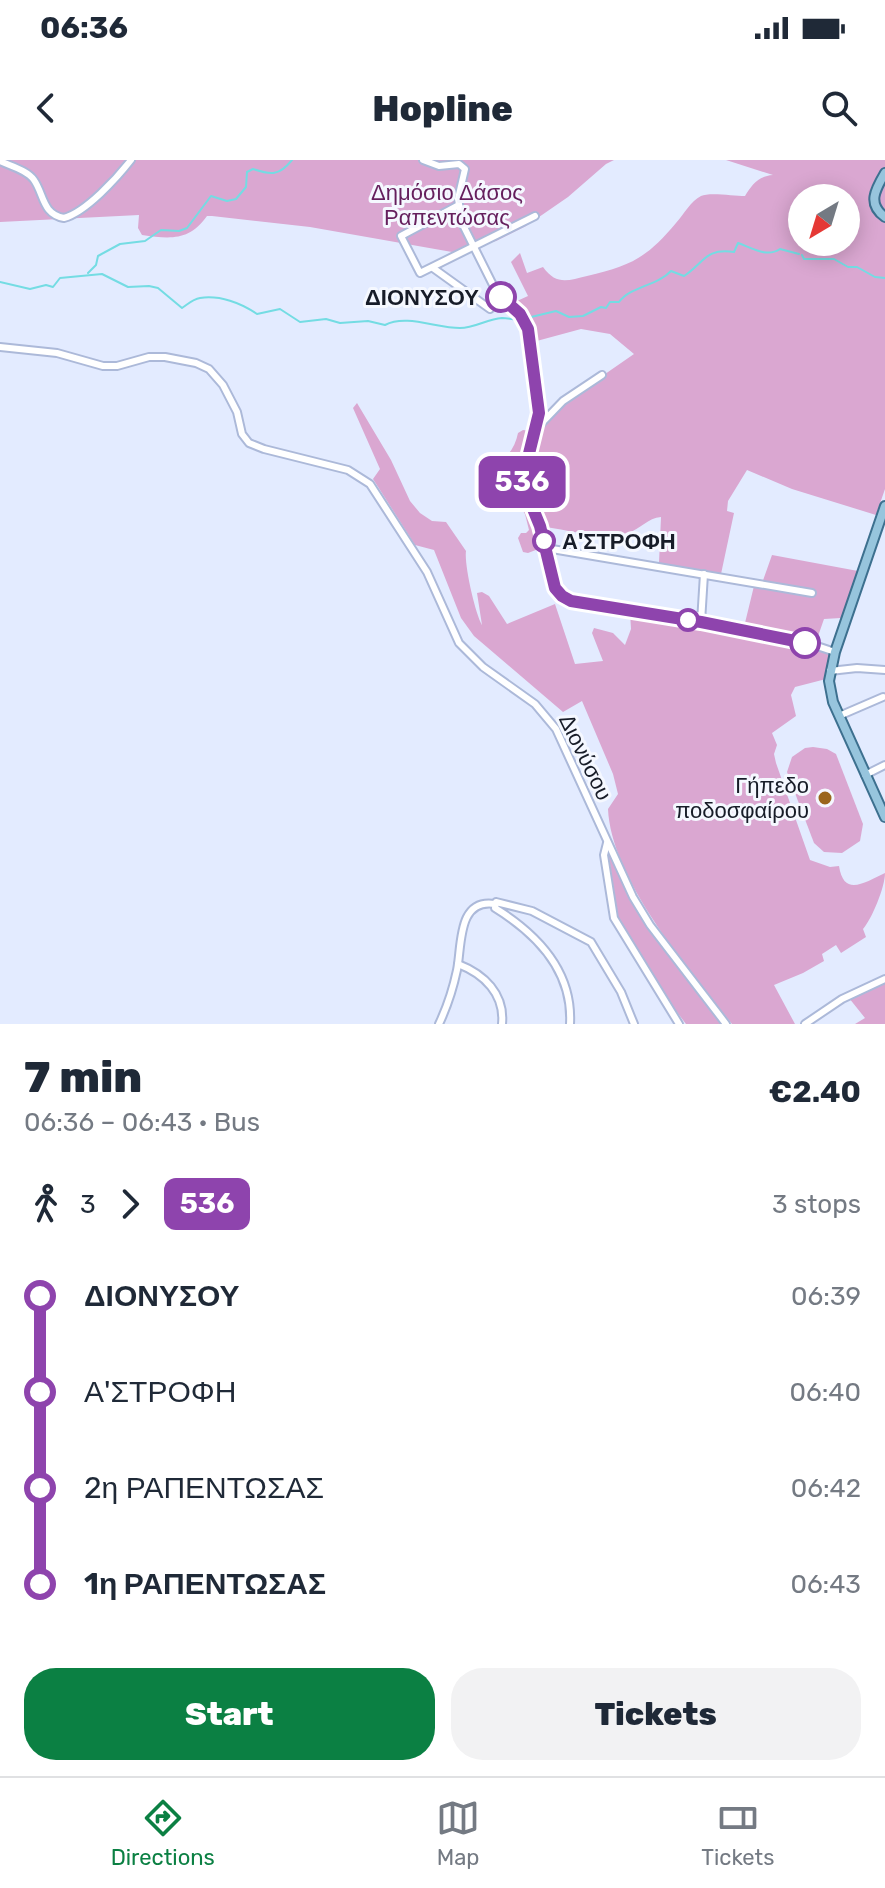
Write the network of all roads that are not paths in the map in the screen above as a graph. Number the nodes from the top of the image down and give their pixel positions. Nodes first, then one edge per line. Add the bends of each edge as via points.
1 (131, 160) edge
2 (423, 160) edge
3 (0, 161) edge
4 (885, 173) edge
5 (882, 182) edge
6 (459, 205) junction
7 (535, 216) dead end
8 (885, 217) edge
9 (474, 247) junction
10 (433, 268) junction
11 (490, 309) dead end
12 (0, 347) edge
13 (602, 375) dead end
14 (537, 428) junction
15 (885, 506) edge
16 (883, 517) edge
17 (546, 548) junction
18 (704, 574) junction
19 (812, 593) dead end
20 (701, 622) junction
21 (835, 652) junction
22 (885, 670) edge
23 (830, 671) junction
24 (883, 697) dead end
25 (839, 716) junction
26 (885, 765) edge
27 (865, 775) junction
28 (885, 817) edge
29 (607, 841) junction
30 (495, 904) junction
31 (458, 964) junction
32 (885, 979) edge
33 (439, 1024) edge
34 (502, 1024) edge
35 (570, 1024) edge
36 (634, 1024) edge
37 (679, 1024) edge
38 (726, 1024) edge
39 (805, 1024) edge

1 - 3 street via 114,181 64,218 45,205 33,178
2 - 6 street via 463,166
4 - 5 main road
5 - 8 main road via 873,205
6 - 9 street
6 - 10 street via 401,236 420,273
7 - 9 street
9 - 10 street
9 - 14 street via 499,294 527,325
10 - 11 street
12 - 29 street, Διονύσου via 57,353 103,366 149,357 196,363 223,385 249,443 348,470 370,484 427,572 459,643 541,709 556,729
13 - 14 street via 563,401
14 - 17 street via 522,482
15 - 16 main road
16 - 21 main road
17 - 18 street
17 - 20 street via 555,588 568,600
18 - 19 street
18 - 20 street
20 - 21 street
21 - 23 main road
22 - 23 street
23 - 25 main road
24 - 25 street
25 - 27 main road
26 - 27 street
27 - 28 main road
29 - 37 street via 604,855 614,918
29 - 38 street, Διονύσου via 650,925
30 - 31 street via 476,906 466,918
30 - 35 street via 540,942 560,972 568,992
30 - 36 street via 532,911 591,942
31 - 33 street
31 - 34 street via 491,985 501,1003
32 - 39 street

